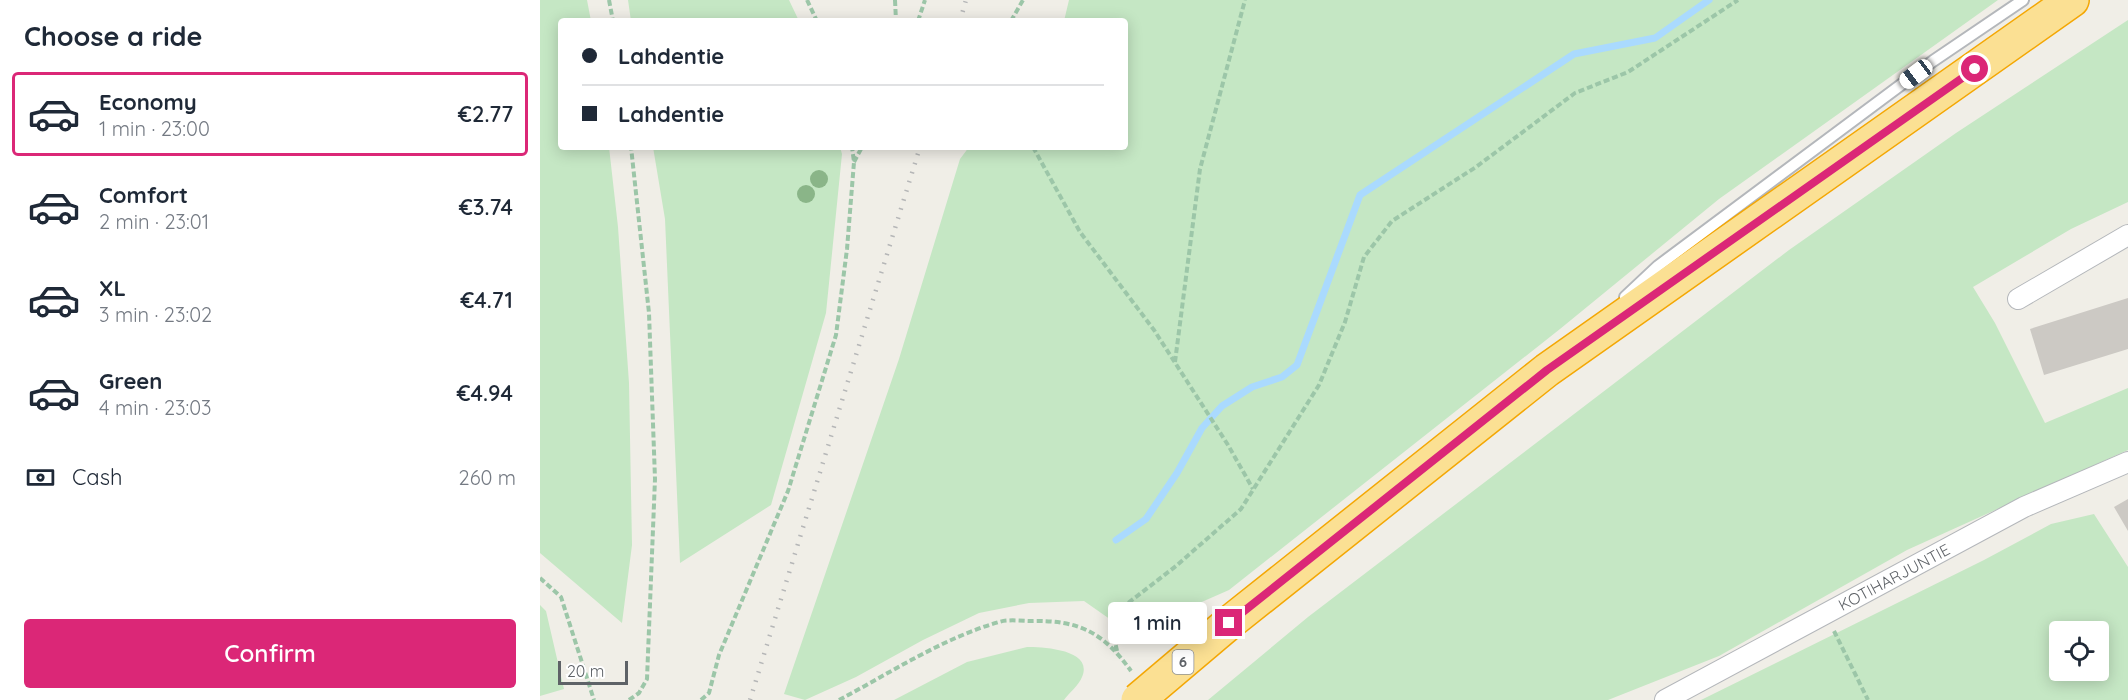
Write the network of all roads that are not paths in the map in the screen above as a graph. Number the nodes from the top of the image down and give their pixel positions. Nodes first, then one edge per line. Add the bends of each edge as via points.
1 (2023, 0) edge
2 (2072, 0) edge
3 (2128, 235) edge
4 (2018, 299) dead end
5 (1615, 306) dead end
6 (1607, 314) dead end
7 (1547, 370) junction
8 (2128, 462) edge
9 (1138, 700) edge
10 (1665, 700) edge

1 - 5 lane via 1933,61 1658,266
2 - 7 highway, 6
3 - 4 street
6 - 7 lane
7 - 9 highway, 6, bridge
8 - 10 street, KOTIHARJUNTIE via 2024,507

